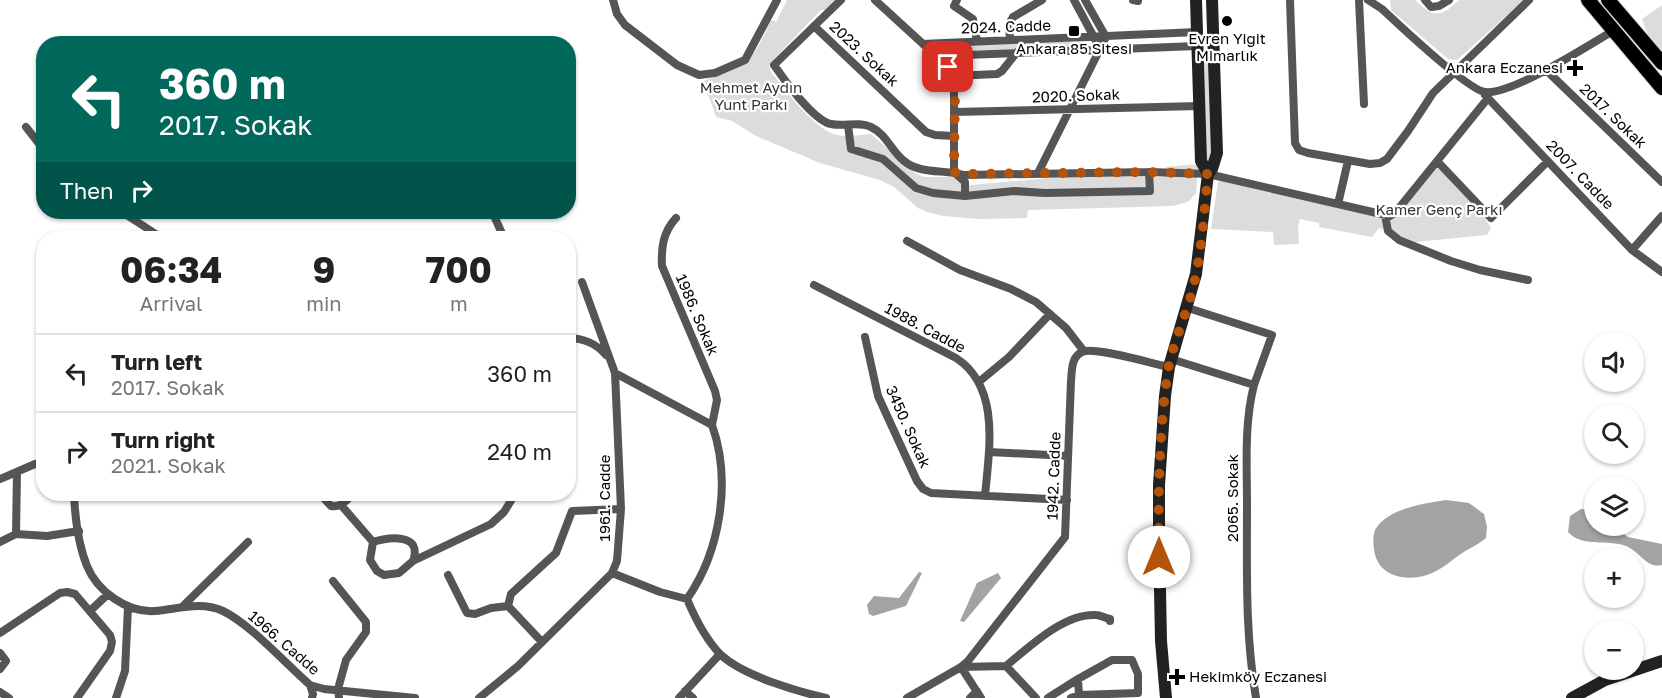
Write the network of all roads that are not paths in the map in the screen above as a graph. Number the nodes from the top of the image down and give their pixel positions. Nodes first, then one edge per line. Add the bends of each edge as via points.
1 (613, 0) edge
2 (777, 0) edge
3 (841, 0) edge
4 (957, 0) edge
5 (1042, 0) edge
6 (1074, 0) edge
7 (1085, 0) edge
8 (1196, 0) edge
9 (1212, 0) edge
10 (1290, 0) edge
11 (1359, 0) edge
12 (1368, 0) edge
13 (1377, 0) edge
14 (1425, 0) edge
15 (1449, 0) edge
16 (1529, 0) edge
17 (1588, 0) edge
18 (1608, 0) edge
19 (881, 1) edge
20 (1382, 9) junction
21 (814, 26) junction
22 (1212, 31) junction
23 (1613, 31) junction
24 (1197, 32) junction
25 (1094, 37) junction
26 (1106, 37) junction
27 (1010, 40) junction
28 (977, 41) junction
29 (953, 42) junction
30 (923, 44) junction
31 (1213, 45) junction
32 (1197, 46) junction
33 (1099, 50) junction
34 (1017, 52) junction
35 (934, 54) junction
36 (954, 55) junction
37 (1662, 63) edge
38 (944, 65) junction
39 (1546, 70) junction
40 (1454, 72) junction
41 (953, 76) junction
42 (1662, 88) edge
43 (1485, 95) junction
44 (1364, 104) dead end
45 (1199, 106) junction
46 (1069, 110) junction
47 (954, 112) junction
48 (848, 125) junction
49 (26, 127) dead end
50 (954, 136) junction
51 (36, 140) edge
52 (1348, 161) junction
53 (1437, 161) junction
54 (1548, 161) junction
55 (954, 172) junction
56 (1149, 172) junction
57 (1038, 173) junction
58 (1208, 174) junction
59 (1662, 182) edge
60 (965, 196) junction
61 (1338, 204) junction
62 (1385, 215) junction
63 (1662, 216) edge
64 (676, 218) dead end
65 (133, 219) edge
66 (151, 231) edge
67 (908, 241) dead end
68 (1632, 250) junction
69 (1662, 272) edge
70 (1528, 280) dead end
71 (582, 282) dead end
72 (814, 285) dead end
73 (1188, 308) junction
74 (1050, 314) junction
75 (865, 337) dead end
76 (576, 340) edge
77 (1083, 350) junction
78 (610, 360) junction
79 (1170, 363) junction
80 (615, 373) junction
81 (980, 381) junction
82 (1254, 385) junction
83 (712, 425) junction
84 (989, 452) junction
85 (1068, 456) junction
86 (36, 464) edge
87 (17, 472) junction
88 (0, 479) edge
89 (985, 496) junction
90 (1067, 500) junction
91 (75, 501) edge
92 (326, 501) edge
93 (344, 501) edge
94 (511, 501) edge
95 (338, 506) junction
96 (621, 509) junction
97 (79, 531) junction
98 (16, 534) junction
99 (0, 542) edge
100 (248, 542) dead end
101 (373, 542) junction
102 (413, 561) junction
103 (612, 573) junction
104 (448, 575) dead end
105 (333, 581) dead end
106 (108, 594) junction
107 (687, 599) junction
108 (183, 606) junction
109 (508, 606) junction
110 (128, 607) junction
111 (90, 611) junction
112 (1110, 621) dead end
113 (0, 633) edge
114 (542, 642) junction
115 (0, 653) edge
116 (720, 654) junction
117 (1662, 661) edge
118 (1006, 666) junction
119 (961, 667) junction
120 (0, 669) edge
121 (1078, 679) junction
122 (310, 685) junction
123 (0, 692) edge
124 (339, 694) edge
125 (682, 694) edge
126 (794, 694) edge
127 (979, 694) edge
128 (1075, 696) edge
129 (9, 698) edge
130 (77, 698) edge
131 (116, 698) edge
132 (312, 698) edge
133 (414, 698) edge
134 (479, 698) edge
135 (693, 698) edge
136 (825, 698) edge
137 (907, 698) edge
138 (970, 698) edge
139 (1036, 698) edge
140 (1048, 698) edge
141 (1166, 698) edge
142 (1257, 698) edge
143 (1572, 698) edge

1 - 2 street via 625,25 677,65 699,75 715,73 745,60
3 - 21 street
4 - 28 street via 954,6 973,19
5 - 27 street via 1013,17 1009,24
6 - 25 street
7 - 26 street
8 - 24 main road
9 - 22 main road
10 - 52 street via 1295,143 1299,150
11 - 44 street
12 - 20 street
13 - 20 street
14 - 15 street via 1431,7
16 - 40 street
17 - 23 main road
18 - 37 main road
19 - 30 street
20 - 40 street, 2007. Cadde
21 - 48 street via 774,65 796,95 827,124
21 - 50 street, 2023. Sokak via 926,132
22 - 24 main road
22 - 31 main road
23 - 39 street
23 - 42 main road
24 - 26 street, 2024. Cadde
24 - 32 main road
25 - 26 street, 2024. Cadde
25 - 27 street, 2024. Cadde
25 - 33 street
26 - 33 street
27 - 28 street, 2024. Cadde
28 - 29 street, 2024. Cadde
29 - 30 street, 2024. Cadde
29 - 36 street
30 - 35 street
31 - 32 main road
31 - 58 main road via 1218,140
32 - 33 street, 2024. Cadde
32 - 45 main road
33 - 34 street, 2024. Cadde
33 - 46 street
34 - 36 street, 2024. Cadde
34 - 41 street via 997,74
35 - 36 street, 2024. Cadde
35 - 38 street
36 - 38 street
38 - 41 street
39 - 43 street
39 - 59 street, 2017. Sokak
40 - 43 street, 2007. Cadde
40 - 52 street via 1433,93 1387,159 1370,164
41 - 47 street
43 - 53 street
43 - 54 street, 2007. Cadde
45 - 46 street, 2020. Sokak
45 - 58 main road via 1201,161
46 - 47 street, 2020. Sokak
46 - 57 street
47 - 50 street
48 - 55 street via 872,128 903,161 916,169
48 - 60 street via 850,149 883,159 916,188
49 - 51 street
50 - 55 street
52 - 61 street
53 - 54 street via 1491,218
53 - 62 street via 1395,213
54 - 68 street, 2007. Cadde
55 - 57 street
55 - 60 street via 965,182
56 - 57 street
56 - 58 street
56 - 60 street via 1150,191 1014,191
58 - 61 street
58 - 73 main road via 1198,266
61 - 62 street
62 - 70 street via 1389,231 1398,240 1480,270
63 - 68 street
64 - 83 street, 1986. Sokak via 667,228 662,266 715,392
65 - 66 street
67 - 74 street via 960,270 1011,289
68 - 69 street, 2007. Cadde
71 - 78 street, 1961. Cadde
72 - 81 street, 1988. Cadde via 956,358
73 - 79 main road
73 - 82 street, 2065. Sokak via 1272,335
74 - 77 street
74 - 81 street
75 - 89 street, 3450. Sokak via 878,396 920,486 931,493
76 - 78 street via 602,349
77 - 79 street
77 - 85 street, 1942. Cadde via 1072,366
78 - 80 street, 1961. Cadde
79 - 82 street
79 - 141 main road via 1160,468 1159,530
80 - 83 street
80 - 96 street, 1961. Cadde
81 - 84 street via 987,407
82 - 142 street, 2065. Sokak via 1247,429 1247,588 1248,633
83 - 107 street via 721,469 718,521 702,576
84 - 85 street
84 - 89 street
85 - 90 street, 1942. Cadde
86 - 87 street
87 - 88 street
87 - 98 street
89 - 90 street, 3450. Sokak
90 - 119 street, 1942. Cadde via 1065,537
91 - 97 street, 1966. Cadde
92 - 95 street
93 - 95 street
94 - 102 street via 491,524
95 - 101 street
96 - 103 street, 1961. Cadde
96 - 109 street via 572,511 556,553 511,594
97 - 98 street via 47,536
97 - 106 street, 1966. Cadde via 87,567
98 - 99 street
100 - 108 street
101 - 102 street via 398,537 407,540 416,554
101 - 102 street via 370,560 384,575 399,573
103 - 107 street
103 - 114 street
104 - 109 street via 467,613
105 - 124 street via 366,622 366,632 346,660
106 - 110 street, 1966. Cadde
106 - 111 street
107 - 116 street
108 - 110 street, 1966. Cadde via 153,611
108 - 122 street, 1966. Cadde via 205,606 242,623
109 - 114 street
110 - 131 street via 125,671
111 - 113 street via 67,591
111 - 130 street via 112,642 110,651
112 - 118 street via 1096,615 1076,618 1032,644
114 - 134 street
115 - 120 street via 6,661
116 - 125 street
116 - 126 street
117 - 143 main road via 1605,680
118 - 119 street
118 - 139 street
119 - 127 street
119 - 137 street, 1942. Cadde
121 - 128 street
121 - 128 street via 1112,660 1132,660 1138,674 1138,693
121 - 140 street
122 - 124 street, 1966. Cadde
122 - 132 street
123 - 129 street
124 - 133 street, 1966. Cadde
125 - 135 street
126 - 136 street
127 - 138 street

